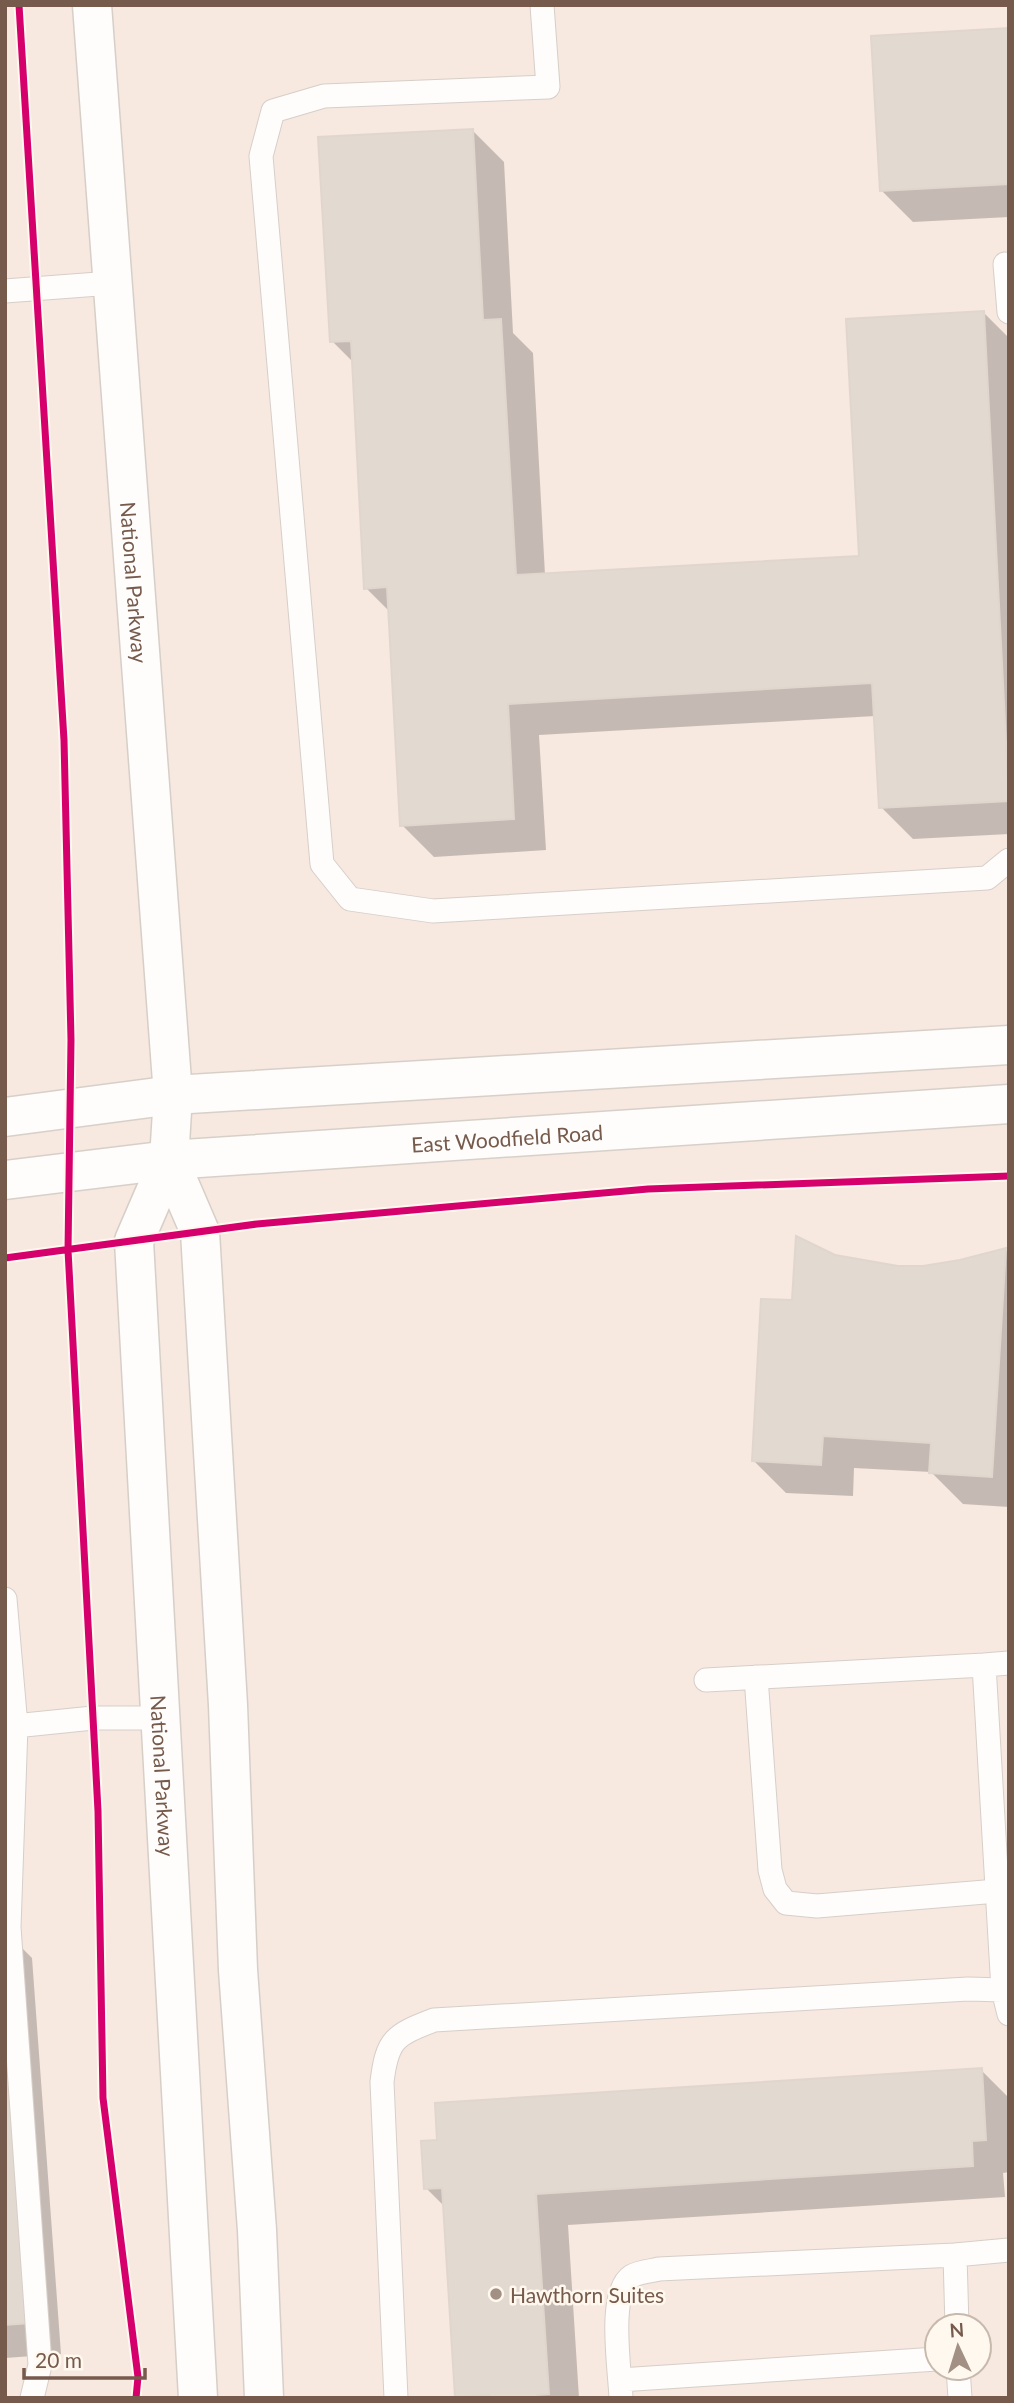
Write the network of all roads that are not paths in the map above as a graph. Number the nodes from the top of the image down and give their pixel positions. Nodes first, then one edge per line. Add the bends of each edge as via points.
1 (92, 5) edge
2 (542, 5) edge
3 (1005, 264) dead end
4 (113, 283) junction
5 (5, 291) edge
6 (1009, 312) edge
7 (1009, 860) edge
8 (1009, 1045) edge
9 (173, 1095) junction
10 (1009, 1104) edge
11 (5, 1117) edge
12 (169, 1160) junction
13 (5, 1180) edge
14 (5, 1599) edge
15 (1009, 1663) edge
16 (984, 1665) junction
17 (756, 1677) junction
18 (706, 1680) dead end
19 (160, 1718) junction
20 (11, 1727) edge
21 (9, 1850) edge
22 (997, 1891) junction
23 (1003, 1990) junction
24 (1009, 2014) edge
25 (1009, 2250) edge
26 (955, 2255) junction
27 (957, 2312) edge
28 (923, 2360) edge
29 (620, 2389) edge
30 (32, 2398) edge
31 (198, 2398) edge
32 (264, 2398) edge
33 (396, 2398) edge

1 - 4 street, National Parkway
2 - 7 lane via 548,87 324,96 273,111 261,156 322,864 350,899 433,911 987,878
3 - 6 lane
4 - 5 lane
4 - 9 street, National Parkway
8 - 9 street
9 - 11 street
9 - 12 street, National Parkway
10 - 12 street, East Woodfield Road
12 - 13 street, East Woodfield Road
12 - 19 street, National Parkway via 134,1241
12 - 32 street, National Parkway via 200,1232
14 - 20 lane
15 - 16 lane
16 - 17 lane
16 - 22 lane
17 - 18 lane
17 - 22 lane via 770,1870 775,1889 786,1903 817,1906
19 - 20 lane via 93,1718
19 - 31 street, National Parkway
20 - 21 lane
21 - 30 lane via 9,1927 40,2365
22 - 23 lane
23 - 24 lane
23 - 33 lane via 434,2020 402,2032 386,2051 382,2082
25 - 26 lane
26 - 27 lane
26 - 29 lane via 659,2269 632,2277 620,2291 617,2312
28 - 29 lane

